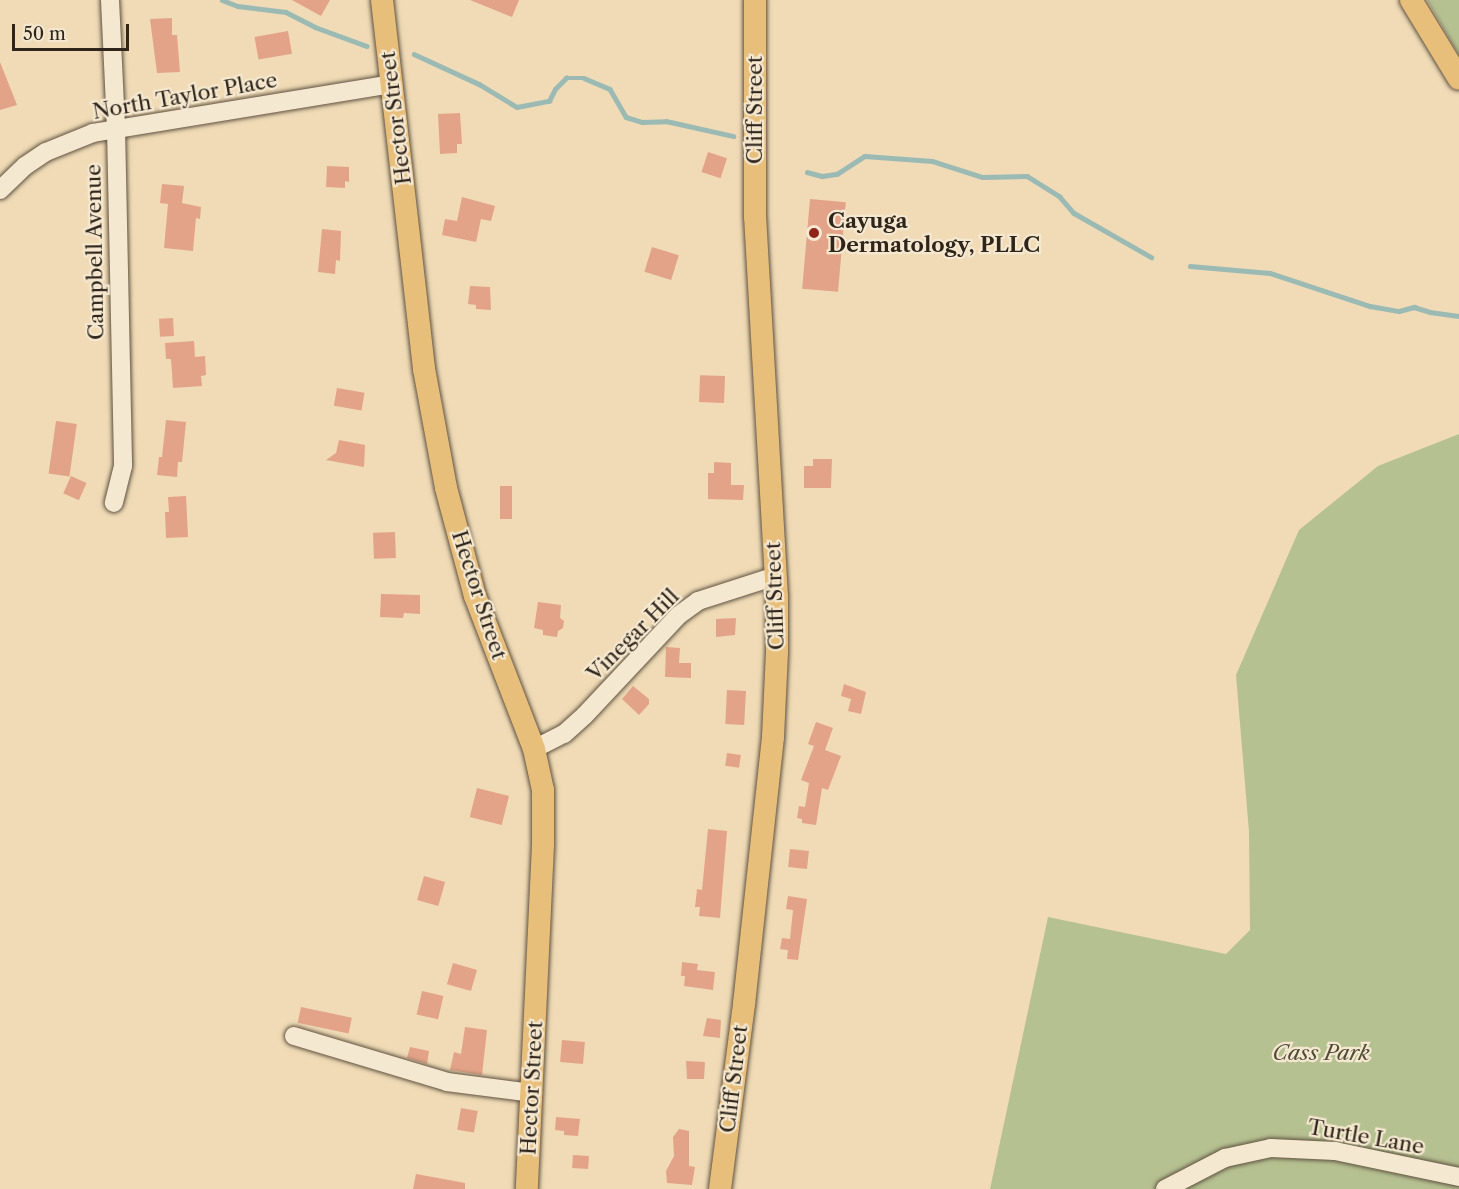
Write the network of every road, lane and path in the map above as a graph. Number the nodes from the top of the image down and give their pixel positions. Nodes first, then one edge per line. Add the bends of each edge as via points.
1 (110, 0) edge
2 (382, 0) edge
3 (755, 0) edge
4 (1410, 0) edge
5 (1459, 79) edge
6 (393, 84) junction
7 (116, 128) junction
8 (1, 188) edge
9 (114, 502) dead end
10 (776, 576) junction
11 (534, 749) junction
12 (294, 1036) dead end
13 (533, 1093) junction
14 (1459, 1177) edge
15 (527, 1189) edge
16 (720, 1189) edge
17 (1165, 1189) edge

1 - 7 street, Campbell Avenue
2 - 6 main road, Hector Street
3 - 10 main road, Cliff Street via 755,217
4 - 5 main road
6 - 7 street, North Taylor Place
6 - 11 main road, Hector Street via 424,369 447,493 475,596
7 - 8 street, North Taylor Place via 46,152
7 - 9 street, Campbell Avenue via 123,466
10 - 11 street, Vinegar Hill via 698,602 673,621 564,734
10 - 16 main road, Cliff Street via 773,737
11 - 13 main road, Hector Street via 543,790 543,845
12 - 13 street via 447,1082
13 - 15 main road, Hector Street
14 - 17 street, Turtle Lane via 1335,1151 1271,1148 1225,1158

